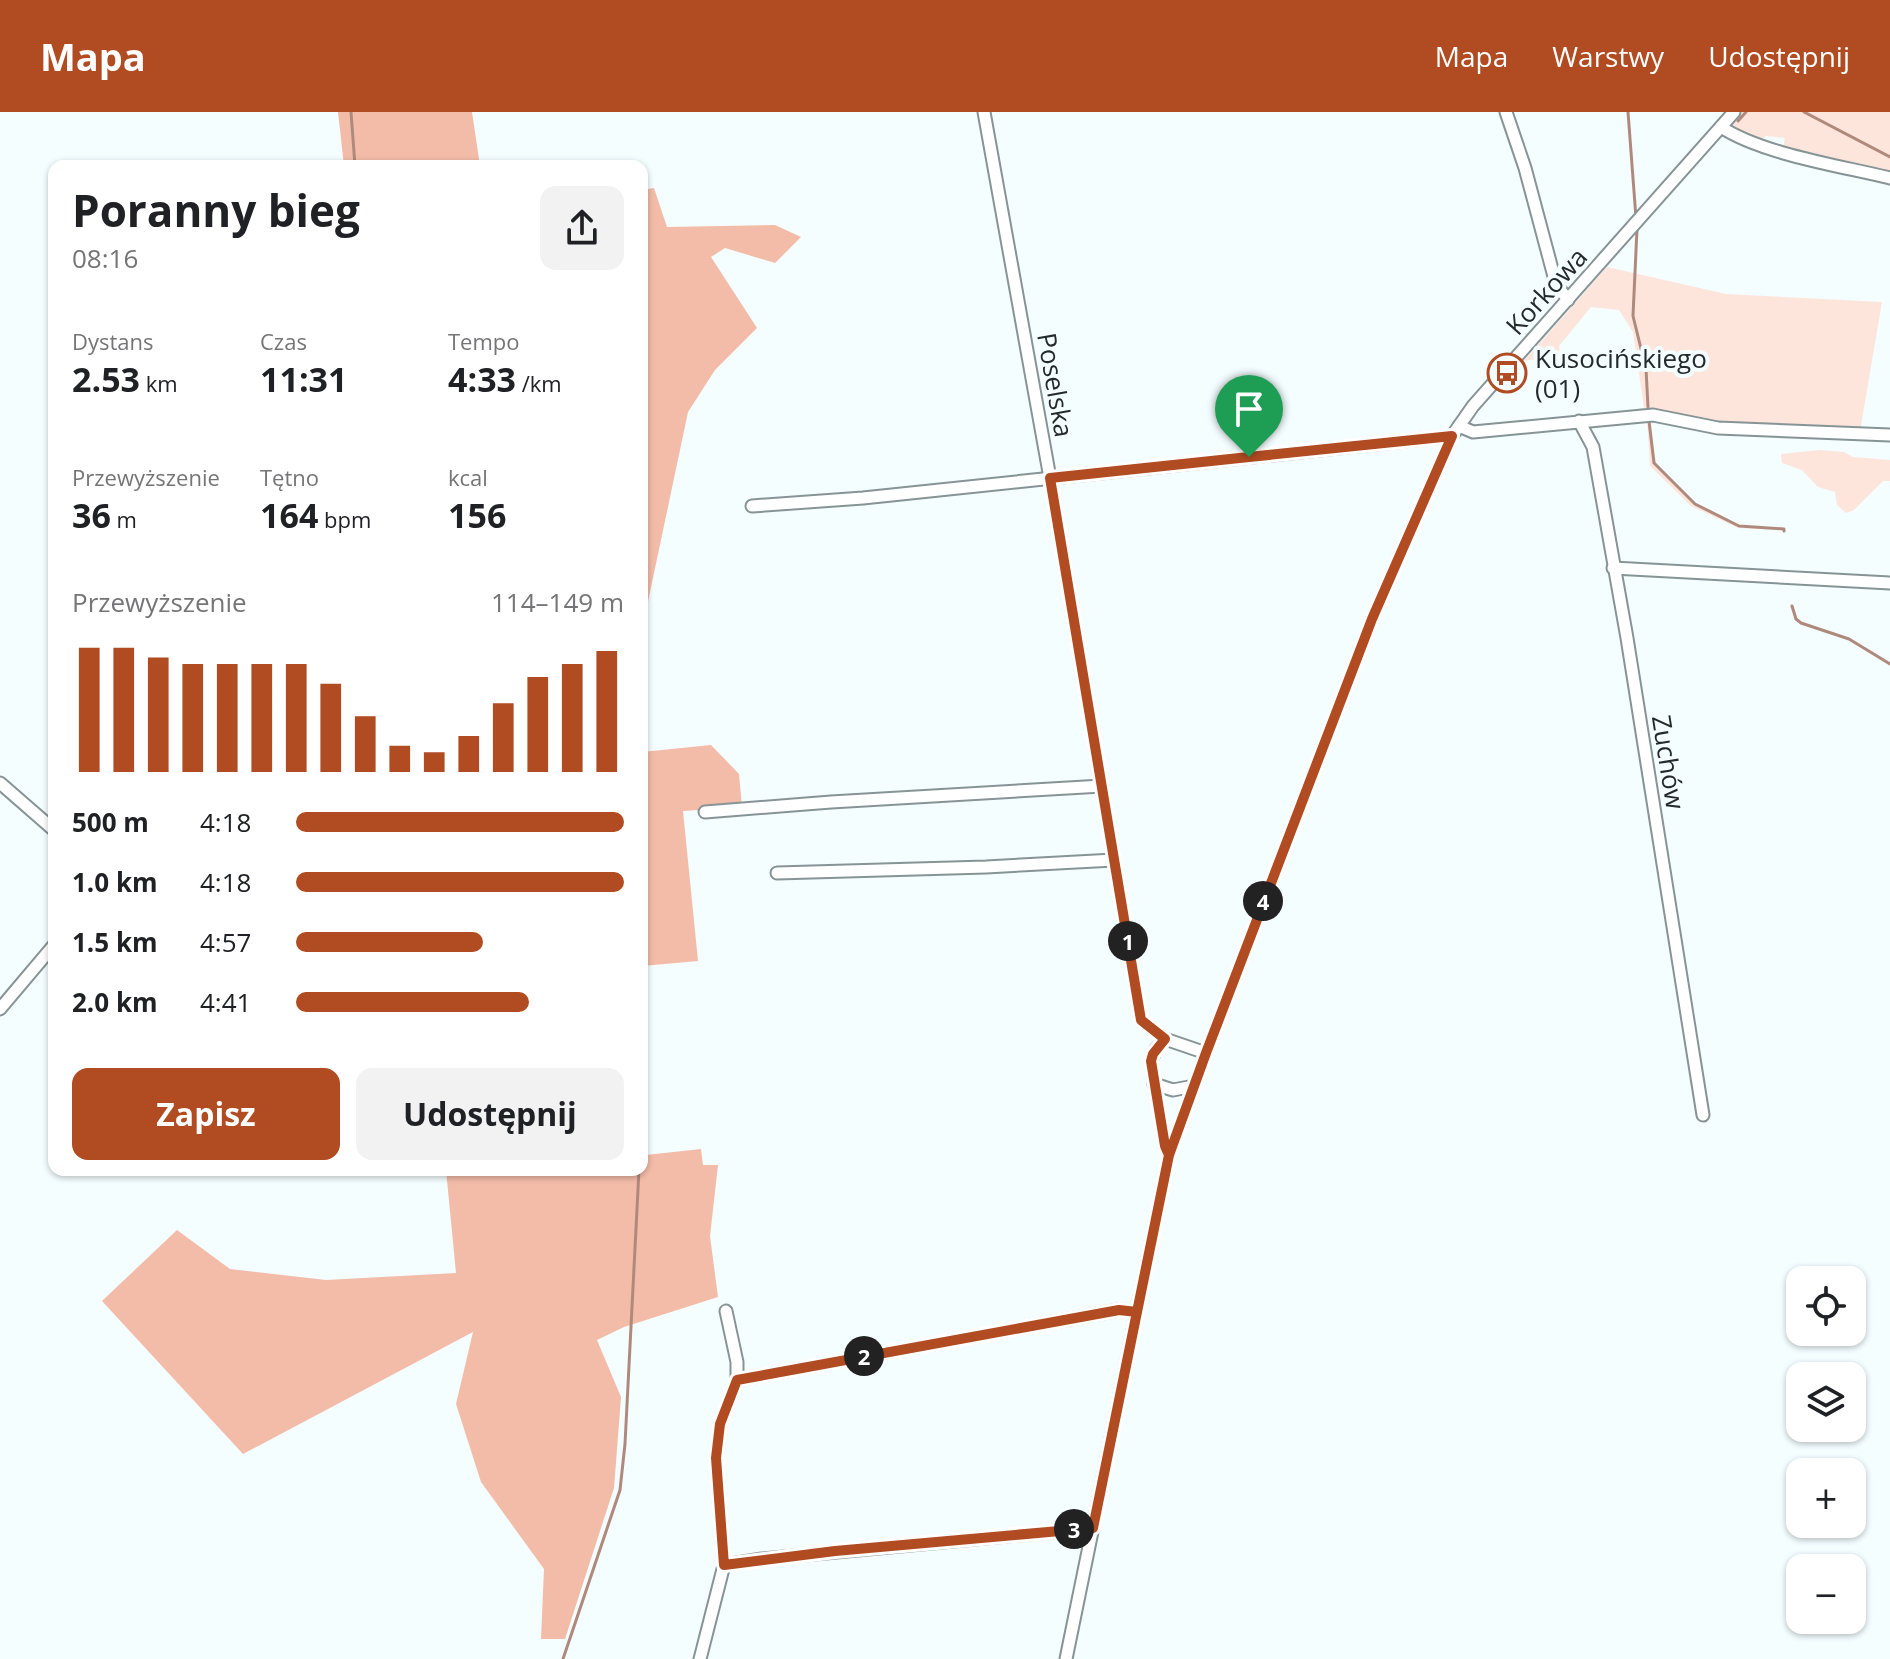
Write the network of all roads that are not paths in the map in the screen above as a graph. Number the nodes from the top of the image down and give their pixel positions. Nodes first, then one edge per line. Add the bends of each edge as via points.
1 (984, 112) edge
2 (1506, 112) edge
3 (1734, 112) edge
4 (1721, 127) junction
5 (1890, 178) edge
6 (1568, 300) junction
7 (1579, 421) junction
8 (1456, 431) junction
9 (1890, 435) edge
10 (1050, 478) junction
11 (752, 506) dead end
12 (1613, 568) junction
13 (1890, 583) edge
14 (0, 783) edge
15 (1102, 786) junction
16 (705, 812) dead end
17 (48, 825) edge
18 (1114, 860) junction
19 (777, 873) dead end
20 (48, 952) edge
21 (0, 1009) edge
22 (1165, 1039) junction
23 (1206, 1053) junction
24 (1154, 1084) junction
25 (1194, 1086) junction
26 (1703, 1115) dead end
27 (1169, 1155) junction
28 (726, 1311) dead end
29 (1137, 1312) junction
30 (737, 1380) junction
31 (1093, 1528) junction
32 (724, 1565) junction
33 (700, 1659) edge
34 (1066, 1659) edge

1 - 10 street, Poselska
2 - 6 street via 1556,284
3 - 4 street, Korkowa
4 - 5 street via 1769,148
4 - 6 street, Korkowa
6 - 8 street, Korkowa
7 - 8 street
7 - 9 street via 1653,415 1718,428
7 - 12 street, Zuchów via 1593,447
8 - 10 street
8 - 23 street, Korkowa via 1372,619
10 - 11 street
10 - 15 street, Poselska
12 - 13 street
12 - 26 street, Zuchów
14 - 17 street
15 - 16 street
15 - 18 street, Poselska
18 - 19 street
18 - 22 street, Poselska via 1141,1020
20 - 21 street
22 - 23 street, Poselska
22 - 24 street via 1153,1054
23 - 25 street, Korkowa
24 - 25 street via 1173,1090
24 - 27 street
25 - 27 street, Korkowa
27 - 29 street, Korkowa
28 - 30 street
29 - 30 street via 1119,1310
29 - 31 street, Korkowa
30 - 32 street via 720,1424 716,1458
31 - 32 street
31 - 34 street, Korkowa
32 - 33 street

